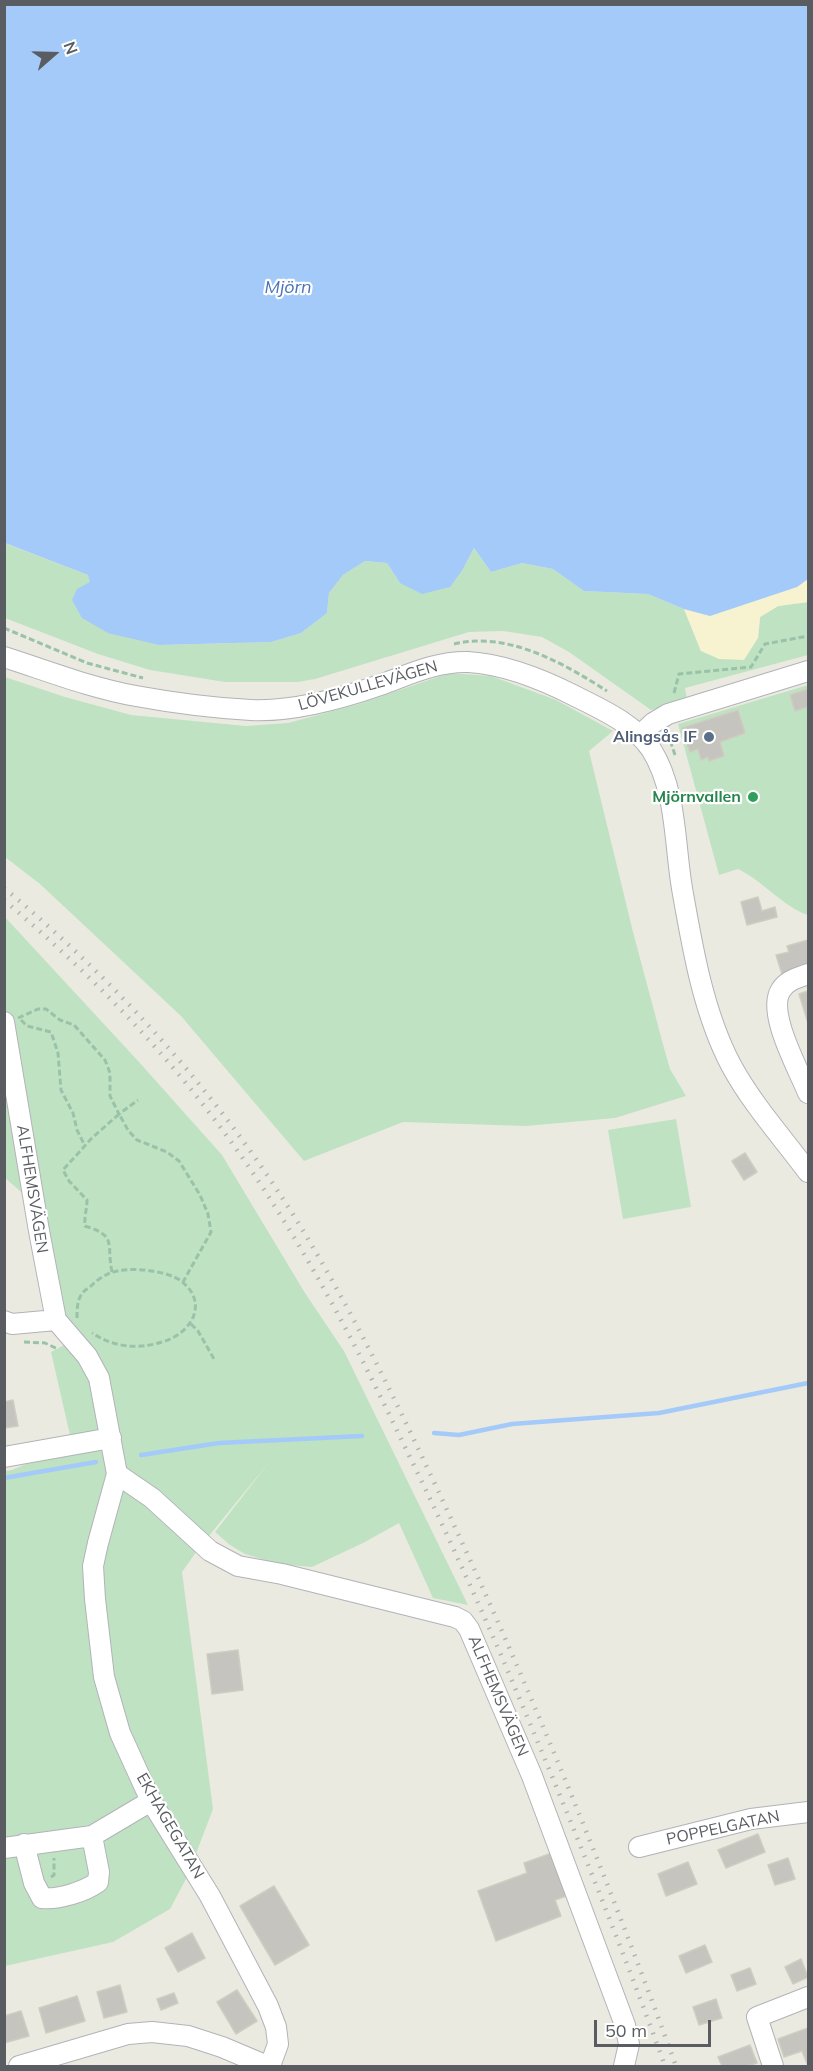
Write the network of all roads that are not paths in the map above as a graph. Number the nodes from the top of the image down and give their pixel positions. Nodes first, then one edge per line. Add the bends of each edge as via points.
1 (4, 657) edge
2 (808, 671) edge
3 (654, 724) junction
4 (808, 974) edge
5 (12, 1019) edge
6 (808, 1093) edge
7 (808, 1172) edge
8 (56, 1320) junction
9 (4, 1321) edge
10 (111, 1438) junction
11 (4, 1457) edge
12 (117, 1474) junction
13 (151, 1801) junction
14 (808, 1812) edge
15 (92, 1836) junction
16 (24, 1844) junction
17 (639, 1846) dead end
18 (4, 1848) edge
19 (808, 1997) edge
20 (19, 2067) edge
21 (269, 2067) edge
22 (624, 2067) edge
23 (773, 2067) edge

1 - 3 street, LÖVEKULLEVÄGEN via 135,696 252,710 307,705 435,665 467,662 505,667 615,717
2 - 3 street
3 - 7 street, LÖVEKULLEVÄGEN via 652,751 670,802 682,892 700,977 720,1041 748,1093
4 - 6 street via 789,981 777,997 776,1006
5 - 8 street, ALFHEMSVÄGEN via 41,1242
8 - 9 street
8 - 10 street, EKHAGEGATAN via 87,1356 99,1378
10 - 11 street
10 - 12 street, EKHAGEGATAN
12 - 13 street, EKHAGEGATAN via 93,1566 95,1599 104,1677 120,1733
12 - 22 street, ALFHEMSVÄGEN via 152,1498 210,1551 238,1566 463,1621 532,1776 626,2025 629,2044
13 - 15 street
13 - 21 street, EKHAGEGATAN via 210,1896 268,2007 278,2044
14 - 17 street, POPPELGATAN via 751,1819
15 - 16 street
15 - 16 street via 98,1882 50,1899 42,1898 34,1883
16 - 18 street
19 - 23 street via 757,2017
20 - 21 street via 128,2034 152,2032 189,2036

